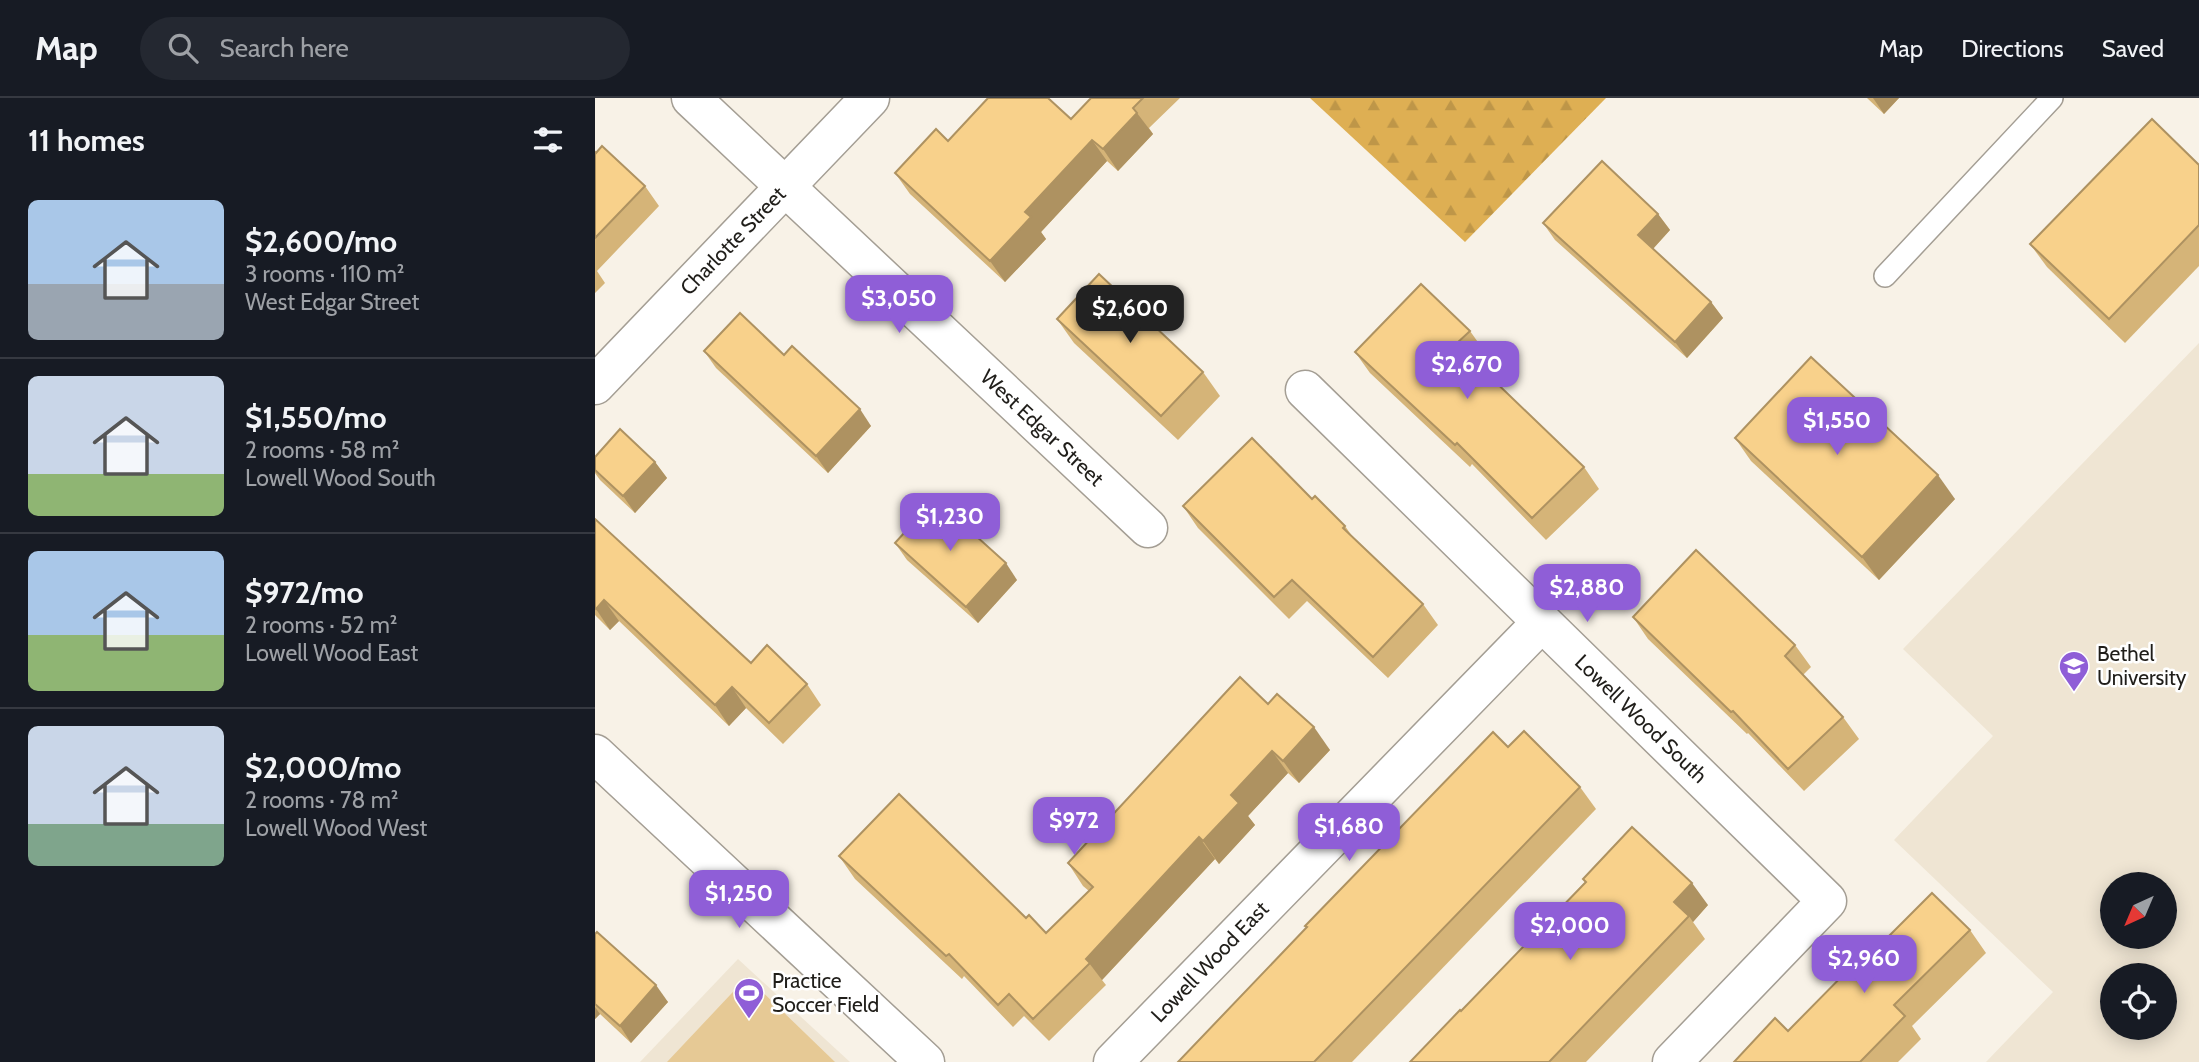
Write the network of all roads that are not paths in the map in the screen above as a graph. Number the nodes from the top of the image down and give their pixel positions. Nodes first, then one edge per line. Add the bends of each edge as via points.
1 (691, 98) edge
2 (870, 98) edge
3 (2052, 98) edge
4 (785, 187) junction
5 (1885, 276) dead end
6 (595, 385) edge
7 (1305, 390) dead end
8 (1148, 528) dead end
9 (1542, 622) junction
10 (595, 754) edge
11 (925, 1062) edge
12 (1113, 1062) edge
13 (1672, 1062) edge

1 - 4 street, West Edgar Street
2 - 4 street, Charlotte Street
3 - 5 lane
4 - 6 street, Charlotte Street
4 - 8 street, West Edgar Street
7 - 9 street, Lowell Wood South
9 - 12 street, Lowell Wood East
9 - 13 street, Lowell Wood South via 1827,901
10 - 11 street

